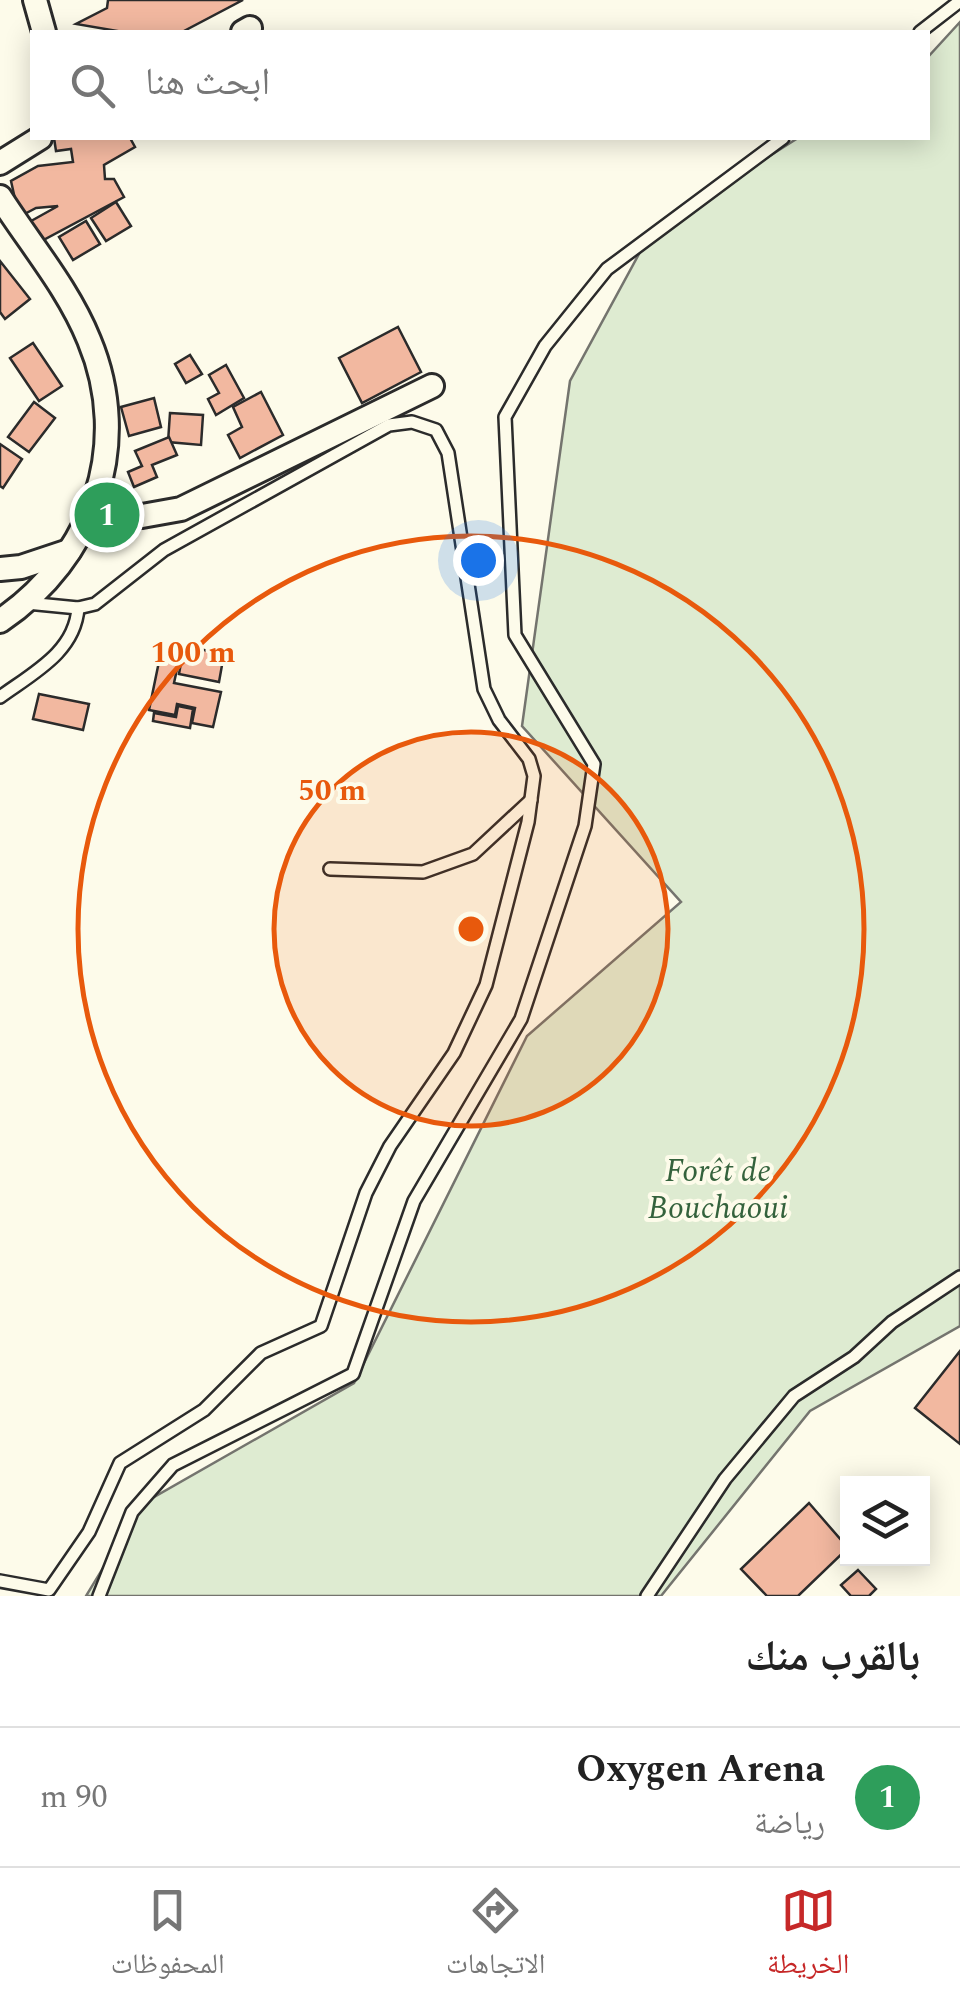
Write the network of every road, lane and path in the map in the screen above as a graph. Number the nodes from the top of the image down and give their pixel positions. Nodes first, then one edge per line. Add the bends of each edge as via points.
1 (35, 0) edge
2 (960, 1) edge
3 (43, 30) edge
4 (923, 30) edge
5 (37, 140) edge
6 (780, 140) edge
7 (0, 163) edge
8 (0, 197) edge
9 (432, 386) dead end
10 (94, 508) junction
11 (72, 550) junction
12 (0, 569) edge
13 (27, 603) junction
14 (78, 608) junction
15 (0, 621) edge
16 (0, 696) edge
17 (531, 800) junction
18 (330, 869) dead end
19 (960, 1278) edge
20 (0, 1581) edge
21 (51, 1594) edge
22 (99, 1596) edge
23 (647, 1596) edge

1 - 3 street
2 - 4 lane
5 - 7 street
6 - 22 lane via 606,270 545,346 505,417 515,635 594,764 585,826 521,1019 414,1200 353,1374 173,1466 132,1512
8 - 10 street via 89,340 106,394 108,456
9 - 10 street via 182,508 142,516
10 - 11 street
11 - 12 street
11 - 13 street
13 - 14 lane
13 - 15 street
14 - 16 lane via 77,628 54,658
14 - 17 lane via 95,604 164,550 389,425 412,422 436,430 448,453 484,689 529,759
17 - 18 lane via 473,854 422,872
17 - 21 lane via 486,985 454,1053 366,1193 320,1326 262,1353 204,1410 120,1463
19 - 23 lane via 794,1396 724,1479
20 - 21 lane

